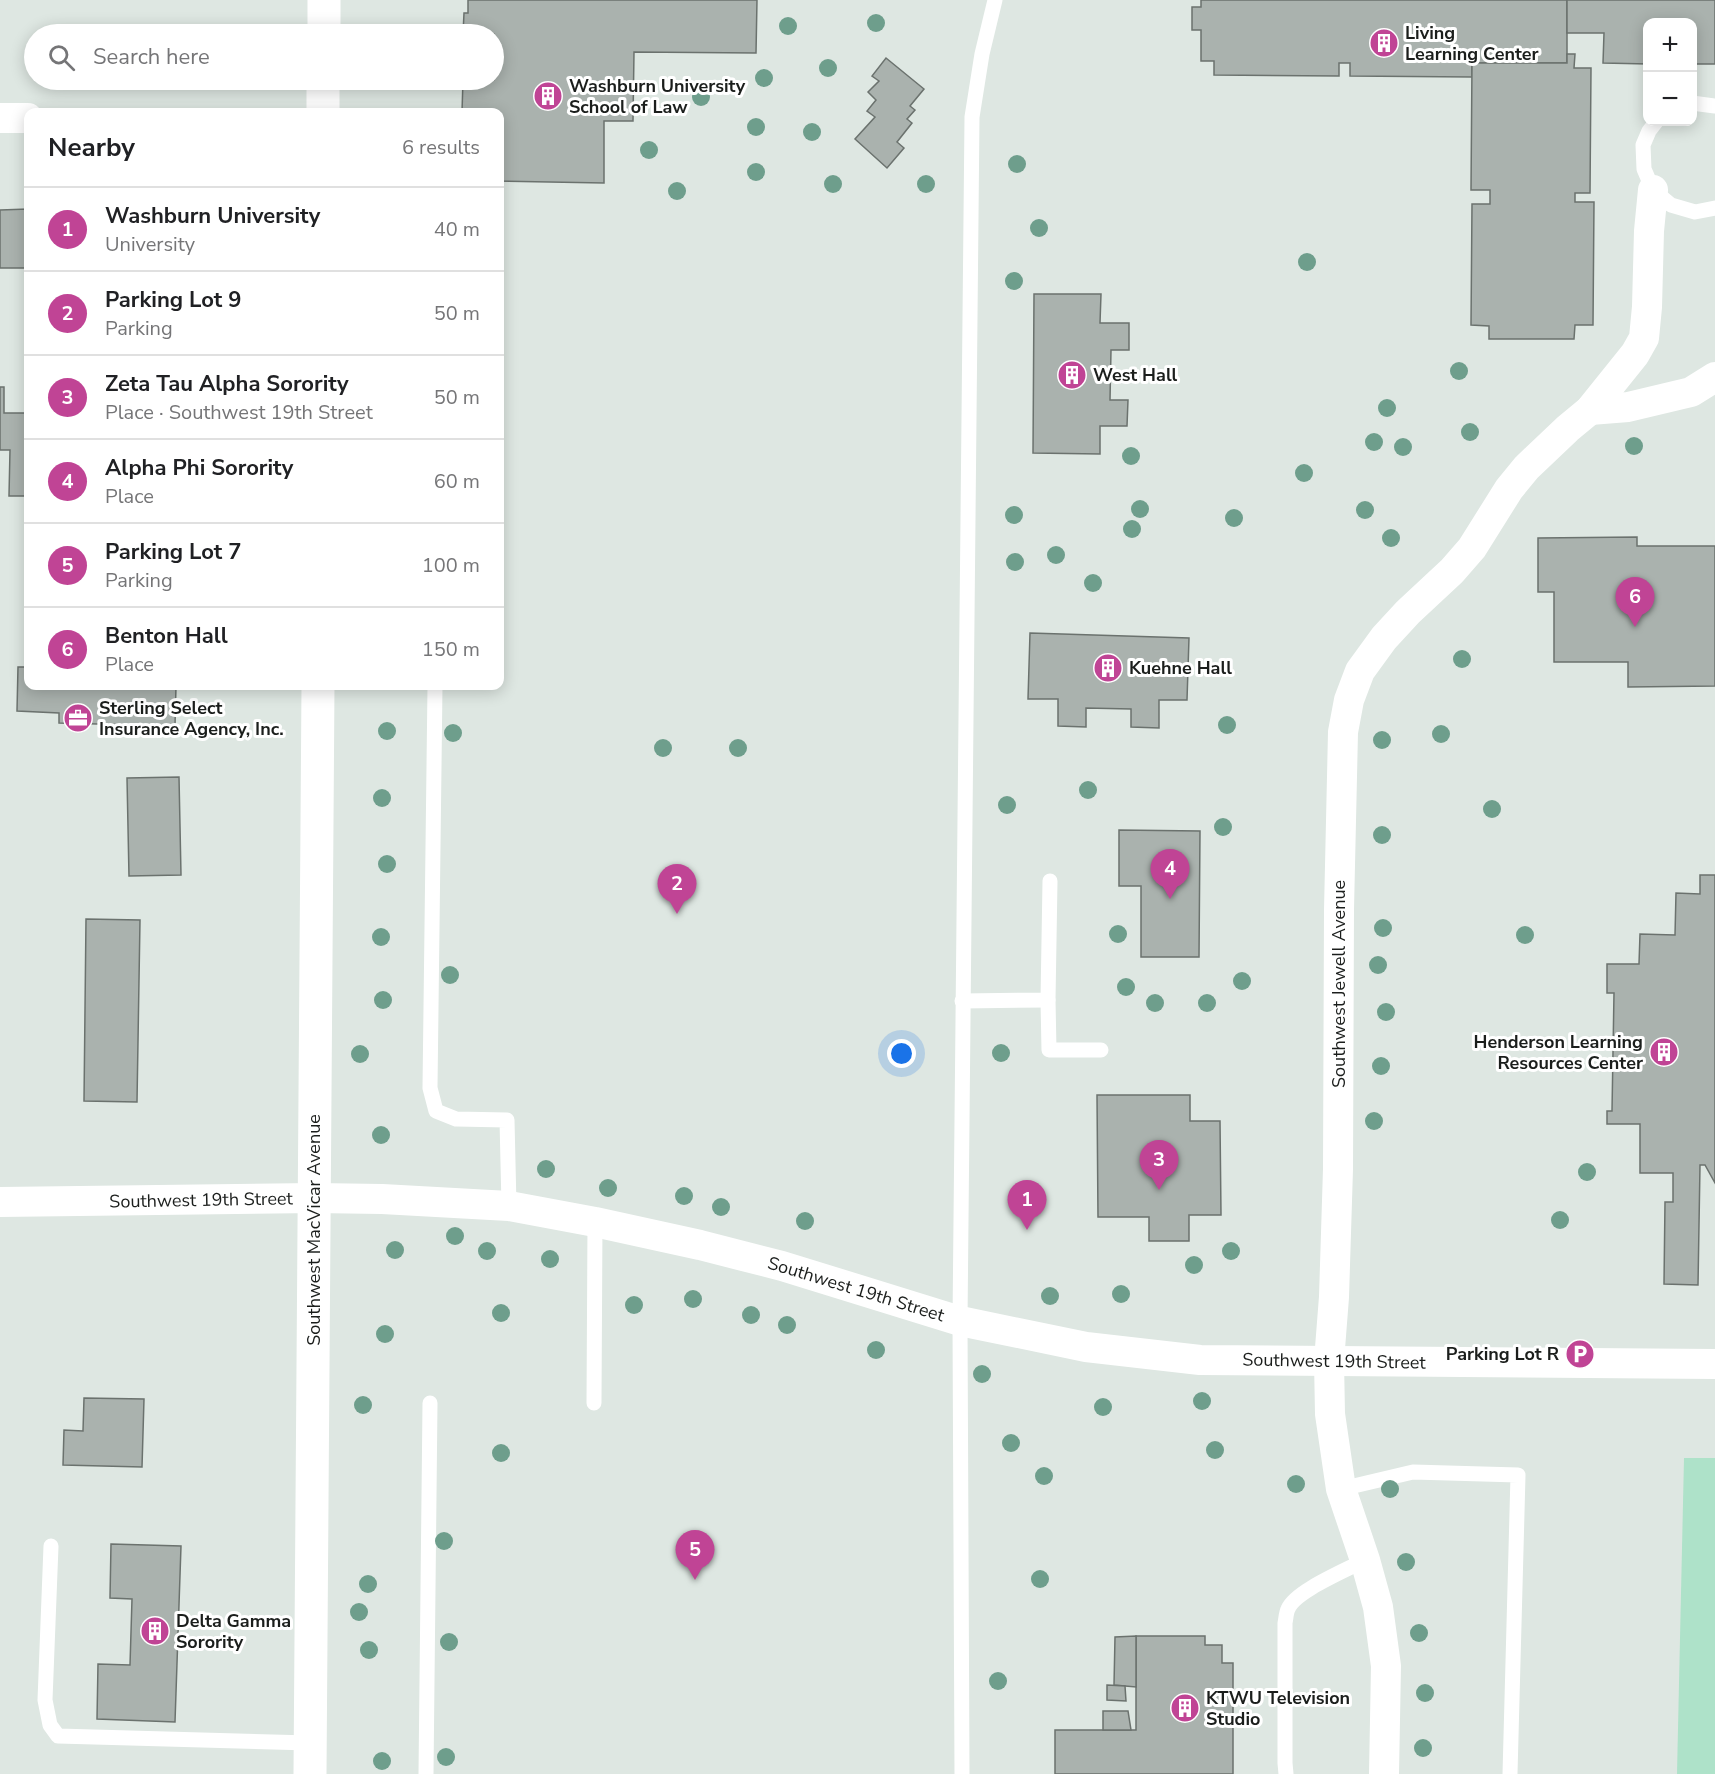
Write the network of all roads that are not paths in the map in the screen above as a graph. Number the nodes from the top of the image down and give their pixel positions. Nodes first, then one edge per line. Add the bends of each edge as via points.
1 (324, 0) edge
2 (995, 0) edge
3 (324, 24) edge
4 (323, 90) edge
5 (1697, 104) edge
6 (1715, 106) edge
7 (323, 108) edge
8 (0, 118) edge
9 (24, 118) edge
10 (1652, 126) edge
11 (1653, 190) junction
12 (1715, 208) edge
13 (1715, 377) edge
14 (1590, 410) junction
15 (318, 690) edge
16 (435, 690) edge
17 (1050, 881) dead end
18 (1048, 1000) junction
19 (962, 1001) junction
20 (1101, 1050) dead end
21 (315, 1198) junction
22 (0, 1202) edge
23 (509, 1206) junction
24 (595, 1222) junction
25 (960, 1321) junction
26 (1329, 1361) junction
27 (1715, 1364) edge
28 (430, 1403) dead end
29 (594, 1403) dead end
30 (1341, 1489) junction
31 (51, 1546) dead end
32 (1365, 1560) junction
33 (310, 1759) edge
34 (426, 1774) edge
35 (962, 1774) edge
36 (1286, 1774) edge
37 (1384, 1774) edge
38 (1510, 1774) edge

1 - 3 street
2 - 19 lane via 972,117
4 - 7 street
5 - 6 lane
8 - 9 street
10 - 11 lane via 1643,145 1644,169
11 - 12 lane via 1671,205 1695,212
11 - 14 street, Southwest Jewell Avenue via 1644,338
13 - 14 street via 1691,392 1628,407
14 - 26 street, Southwest Jewell Avenue via 1527,467 1472,548 1384,638 1360,671 1349,700 1341,770 1338,1169
15 - 21 street, Southwest MacVicar Avenue
16 - 23 lane via 430,1088 436,1111 456,1119 507,1120
17 - 18 lane
18 - 19 lane
18 - 20 lane via 1049,1050
19 - 25 lane
21 - 22 street, Southwest 19th Street
21 - 23 street, Southwest 19th Street
21 - 33 street, Southwest MacVicar Avenue
23 - 24 street, Southwest 19th Street
24 - 25 street, Southwest 19th Street via 782,1266
24 - 29 lane
25 - 26 street, Southwest 19th Street via 1086,1347 1188,1358
25 - 35 lane
26 - 27 street, Southwest 19th Street
26 - 30 street, Southwest Jewell Avenue via 1330,1414
28 - 34 lane
30 - 32 street, Southwest Jewell Avenue
30 - 38 lane via 1413,1472 1518,1475
31 - 33 lane via 45,1700 50,1725 58,1736
32 - 36 lane via 1305,1590 1288,1608
32 - 37 street, Southwest Jewell Avenue via 1378,1607 1386,1666

